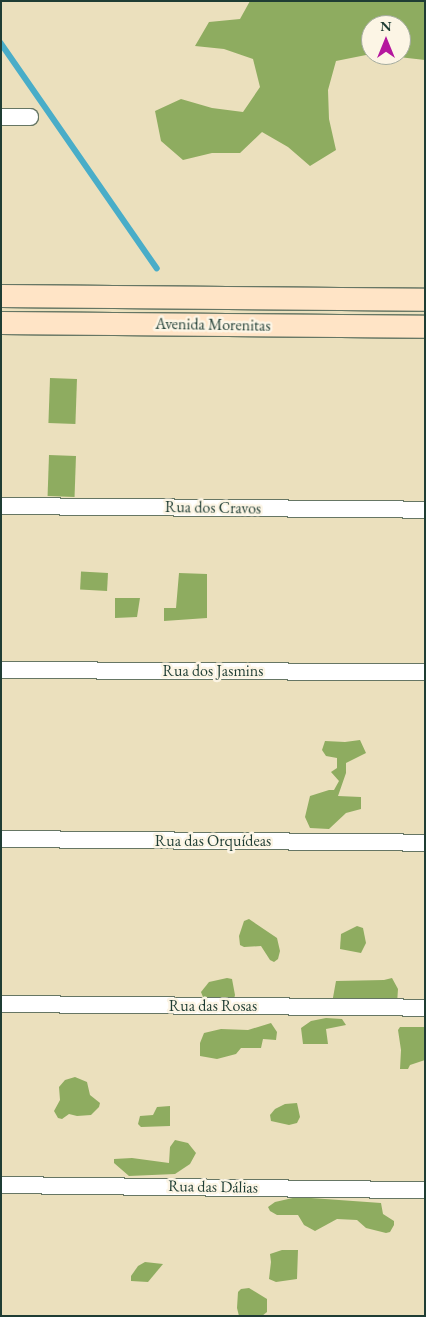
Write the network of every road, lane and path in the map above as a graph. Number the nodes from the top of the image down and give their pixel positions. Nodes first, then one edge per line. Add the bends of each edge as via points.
1 (30, 116) dead end
2 (1, 117) edge
3 (1, 296) edge
4 (425, 300) edge
5 (1, 323) edge
6 (425, 327) edge
7 (1, 506) edge
8 (425, 510) edge
9 (1, 670) edge
10 (425, 672) edge
11 (1, 839) edge
12 (425, 842) edge
13 (1, 1004) edge
14 (425, 1008) edge
15 (1, 1185) edge
16 (425, 1190) edge

1 - 2 street
3 - 4 main road, Avenida Morenitas
5 - 6 main road, Avenida Morenitas
7 - 8 street, Rua dos Cravos
9 - 10 street, Rua dos Jasmins
11 - 12 street, Rua das Orquídeas
13 - 14 street, Rua das Rosas
15 - 16 street, Rua das Dálias

